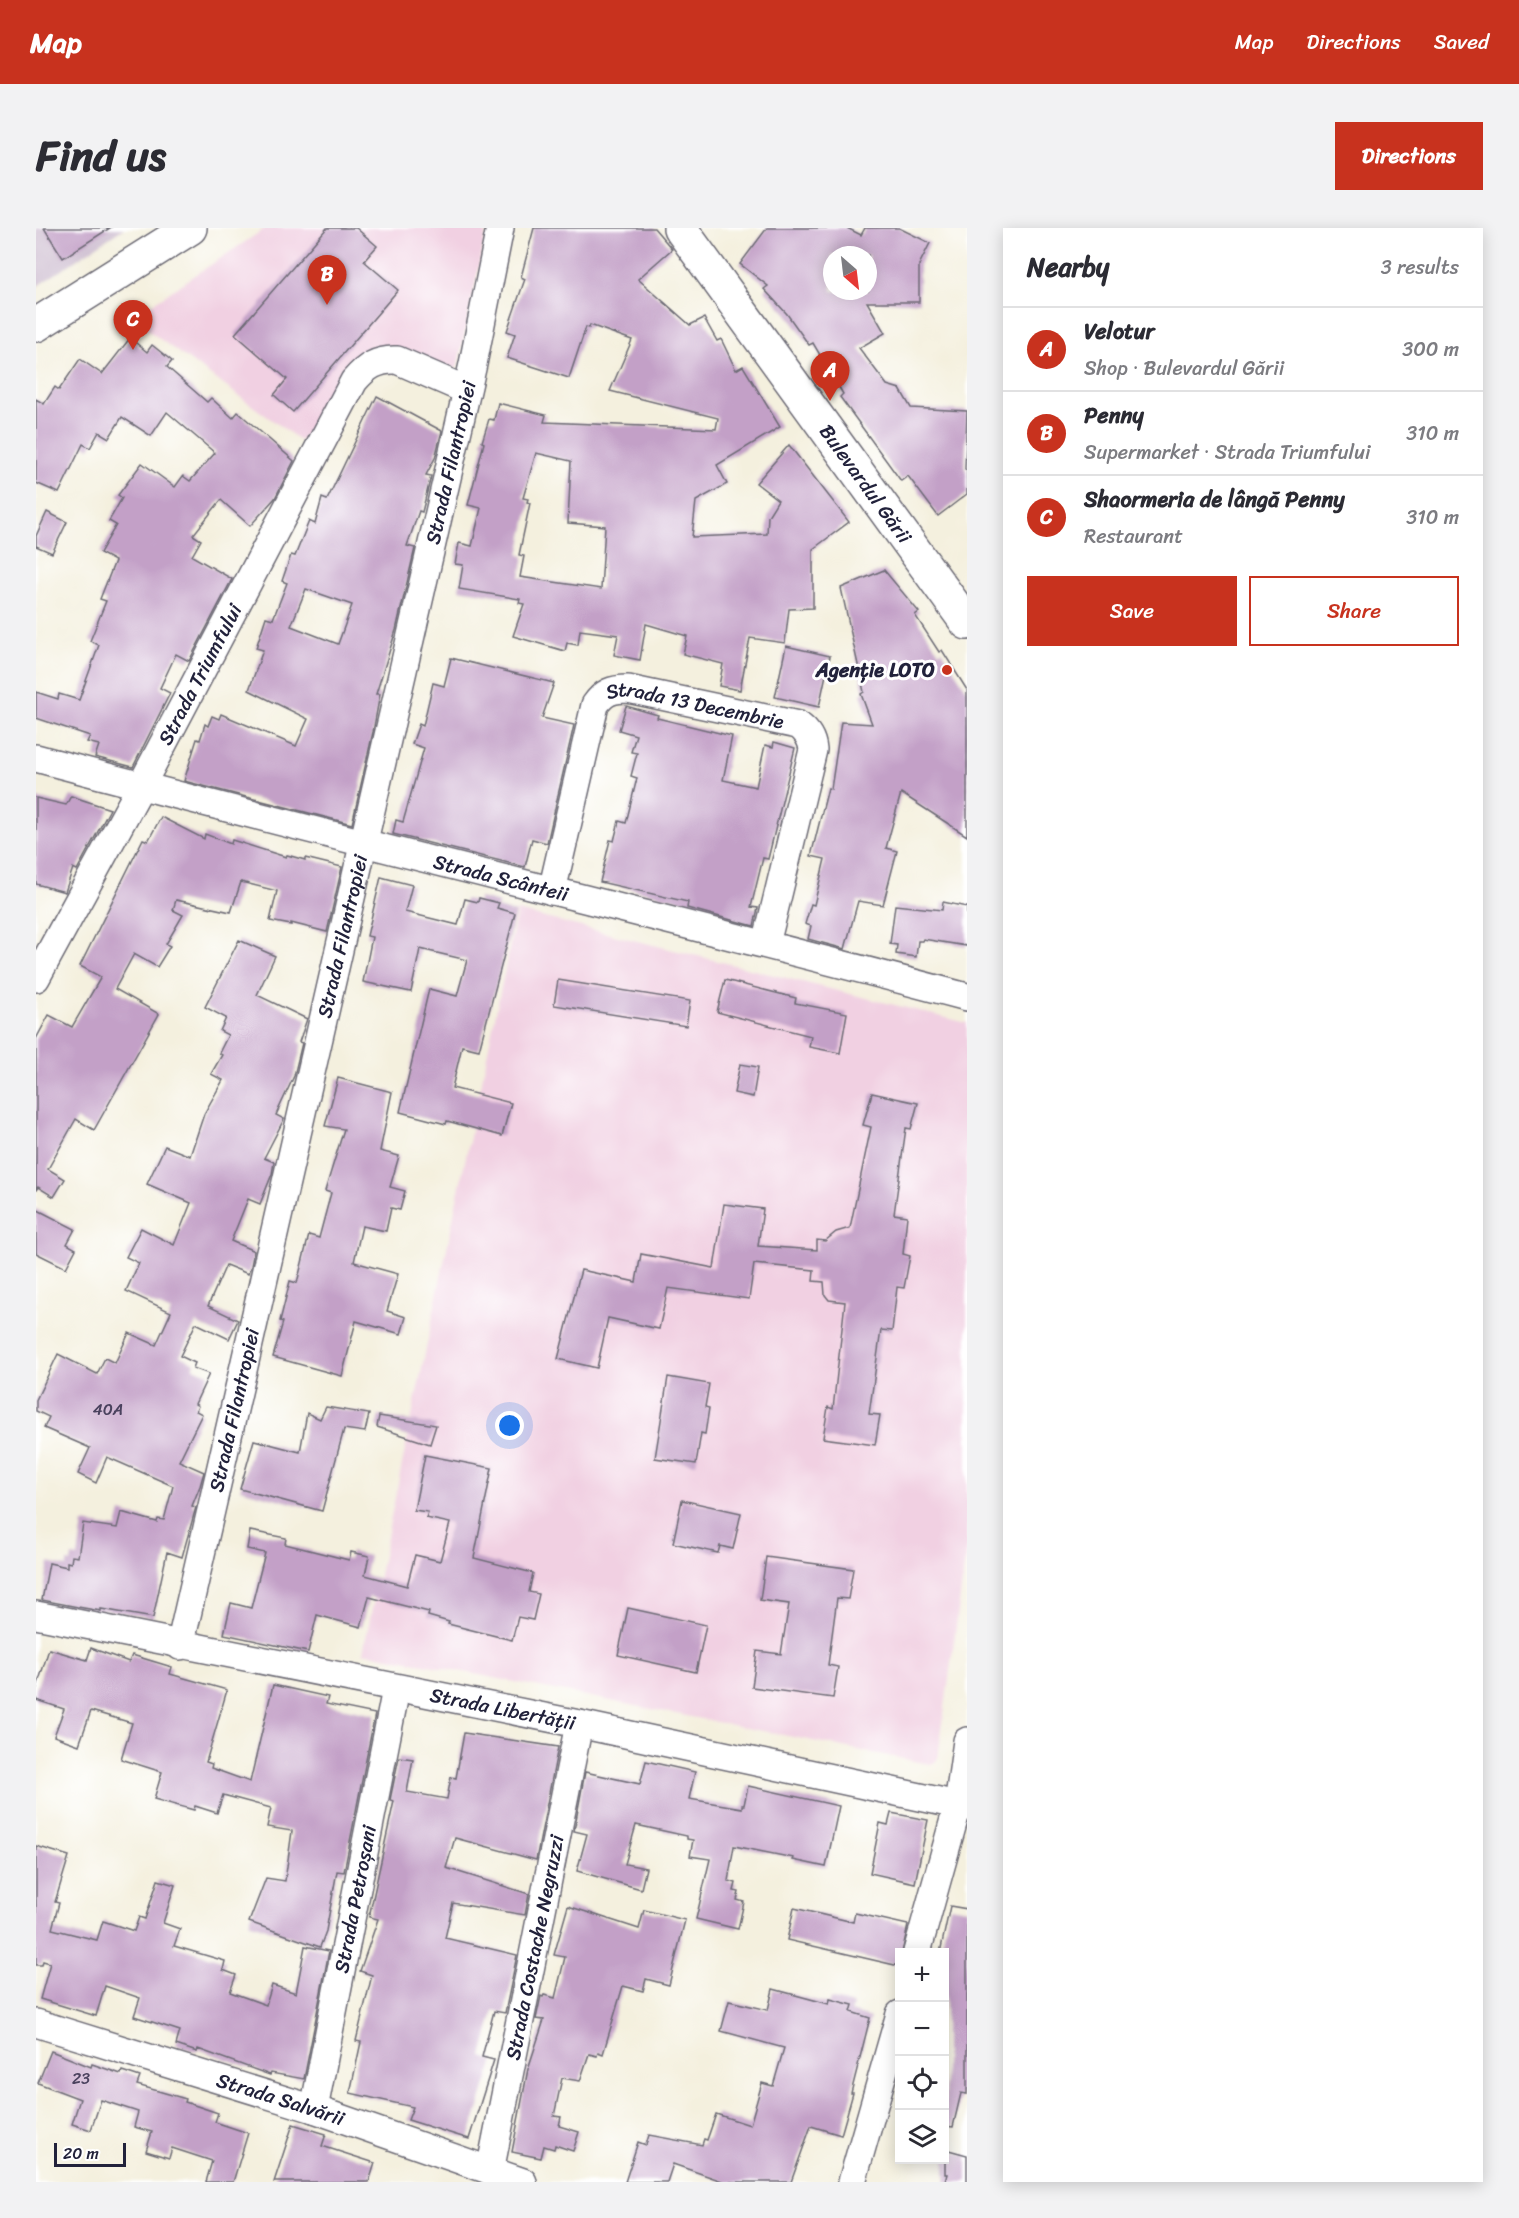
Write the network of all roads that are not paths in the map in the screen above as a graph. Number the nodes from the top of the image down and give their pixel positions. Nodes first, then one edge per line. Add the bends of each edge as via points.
1 (190, 228) edge
2 (500, 228) edge
3 (680, 228) edge
4 (36, 325) edge
5 (466, 390) junction
6 (967, 623) edge
7 (36, 758) edge
8 (141, 786) junction
9 (363, 844) junction
10 (552, 891) junction
11 (766, 944) junction
12 (36, 978) edge
13 (967, 997) edge
14 (36, 1615) edge
15 (180, 1646) junction
16 (396, 1689) junction
17 (579, 1724) junction
18 (967, 1742) edge
19 (963, 1806) edge
20 (919, 1948) edge
21 (36, 2023) edge
22 (895, 2032) edge
23 (314, 2109) junction
24 (489, 2171) junction
25 (523, 2182) edge
26 (852, 2182) edge

1 - 4 street
2 - 5 street, Strada Filantropiei
3 - 6 street, Bulevardul Gării
5 - 8 street, Strada Triumfului via 397,360 375,363 354,381
5 - 9 street, Strada Filantropiei
7 - 8 street, Strada Scânteii
8 - 9 street, Strada Scânteii
8 - 12 street, Strada Triumfului
9 - 10 street, Strada Scânteii
9 - 15 street, Strada Filantropiei
10 - 11 street, Strada Scânteii
10 - 11 street, Strada 13 Decembrie via 595,705 601,696 628,689 798,725 805,729 813,750
11 - 13 street, Strada Scânteii
14 - 15 street, Strada Libertății
15 - 16 street, Strada Libertății
16 - 17 street, Strada Libertății
16 - 23 street, Strada Petroșani
17 - 19 street, Strada Libertății
17 - 24 street, Strada Costache Negruzzi
18 - 19 street
19 - 20 street
21 - 23 street, Strada Salvării
22 - 26 street
23 - 24 street, Strada Salvării
24 - 25 street, Strada Salvării

